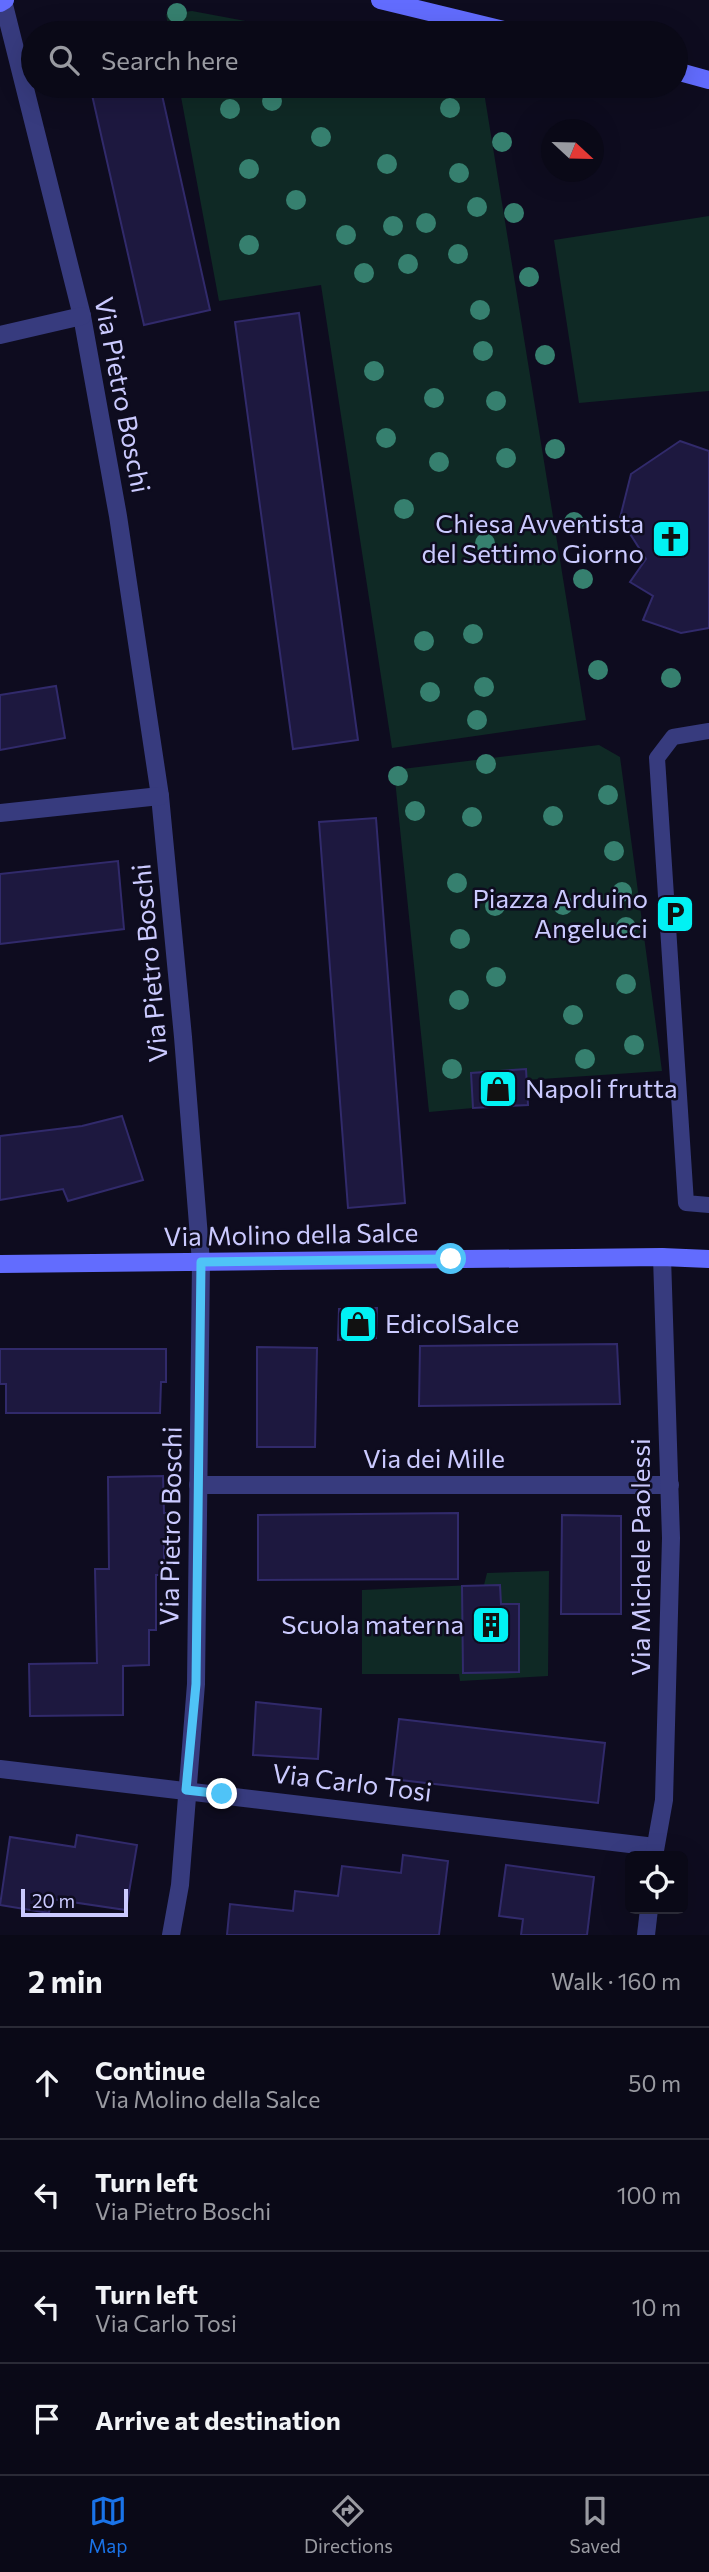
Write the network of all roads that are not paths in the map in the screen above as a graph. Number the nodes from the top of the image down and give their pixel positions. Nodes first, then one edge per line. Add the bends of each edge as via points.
1 (380, 0) edge
2 (3, 1) edge
3 (467, 21) edge
4 (21, 73) edge
5 (688, 74) edge
6 (709, 80) edge
7 (27, 98) edge
8 (82, 316) junction
9 (0, 335) edge
10 (709, 732) edge
11 (160, 796) junction
12 (0, 813) edge
13 (709, 1205) edge
14 (662, 1257) junction
15 (709, 1259) edge
16 (201, 1262) junction
17 (0, 1264) edge
18 (198, 1485) junction
19 (670, 1485) junction
20 (0, 1769) edge
21 (186, 1790) junction
22 (646, 1851) edge
23 (654, 1851) edge
24 (648, 1914) edge
25 (171, 1935) edge
26 (646, 1935) edge

1 - 3 main road
2 - 4 street, Via Pietro Boschi
5 - 6 main road
7 - 8 street, Via Pietro Boschi
8 - 9 street
8 - 11 street, Via Pietro Boschi via 125,558
10 - 13 lane via 673,737 657,758 686,1203
11 - 12 street
11 - 16 street, Via Pietro Boschi
14 - 15 main road, Via Molino della Salce
14 - 16 main road, Via Molino della Salce
14 - 19 street, Via Michele Paolessi
16 - 17 main road, Via Molino della Salce
16 - 18 street, Via Pietro Boschi
18 - 19 street, Via dei Mille
18 - 21 street, Via Pietro Boschi via 196,1684
19 - 23 street, Via Michele Paolessi via 664,1800
20 - 21 street, Via Carlo Tosi
21 - 22 street, Via Carlo Tosi
21 - 25 street, Via Pietro Boschi via 180,1885
24 - 26 street

